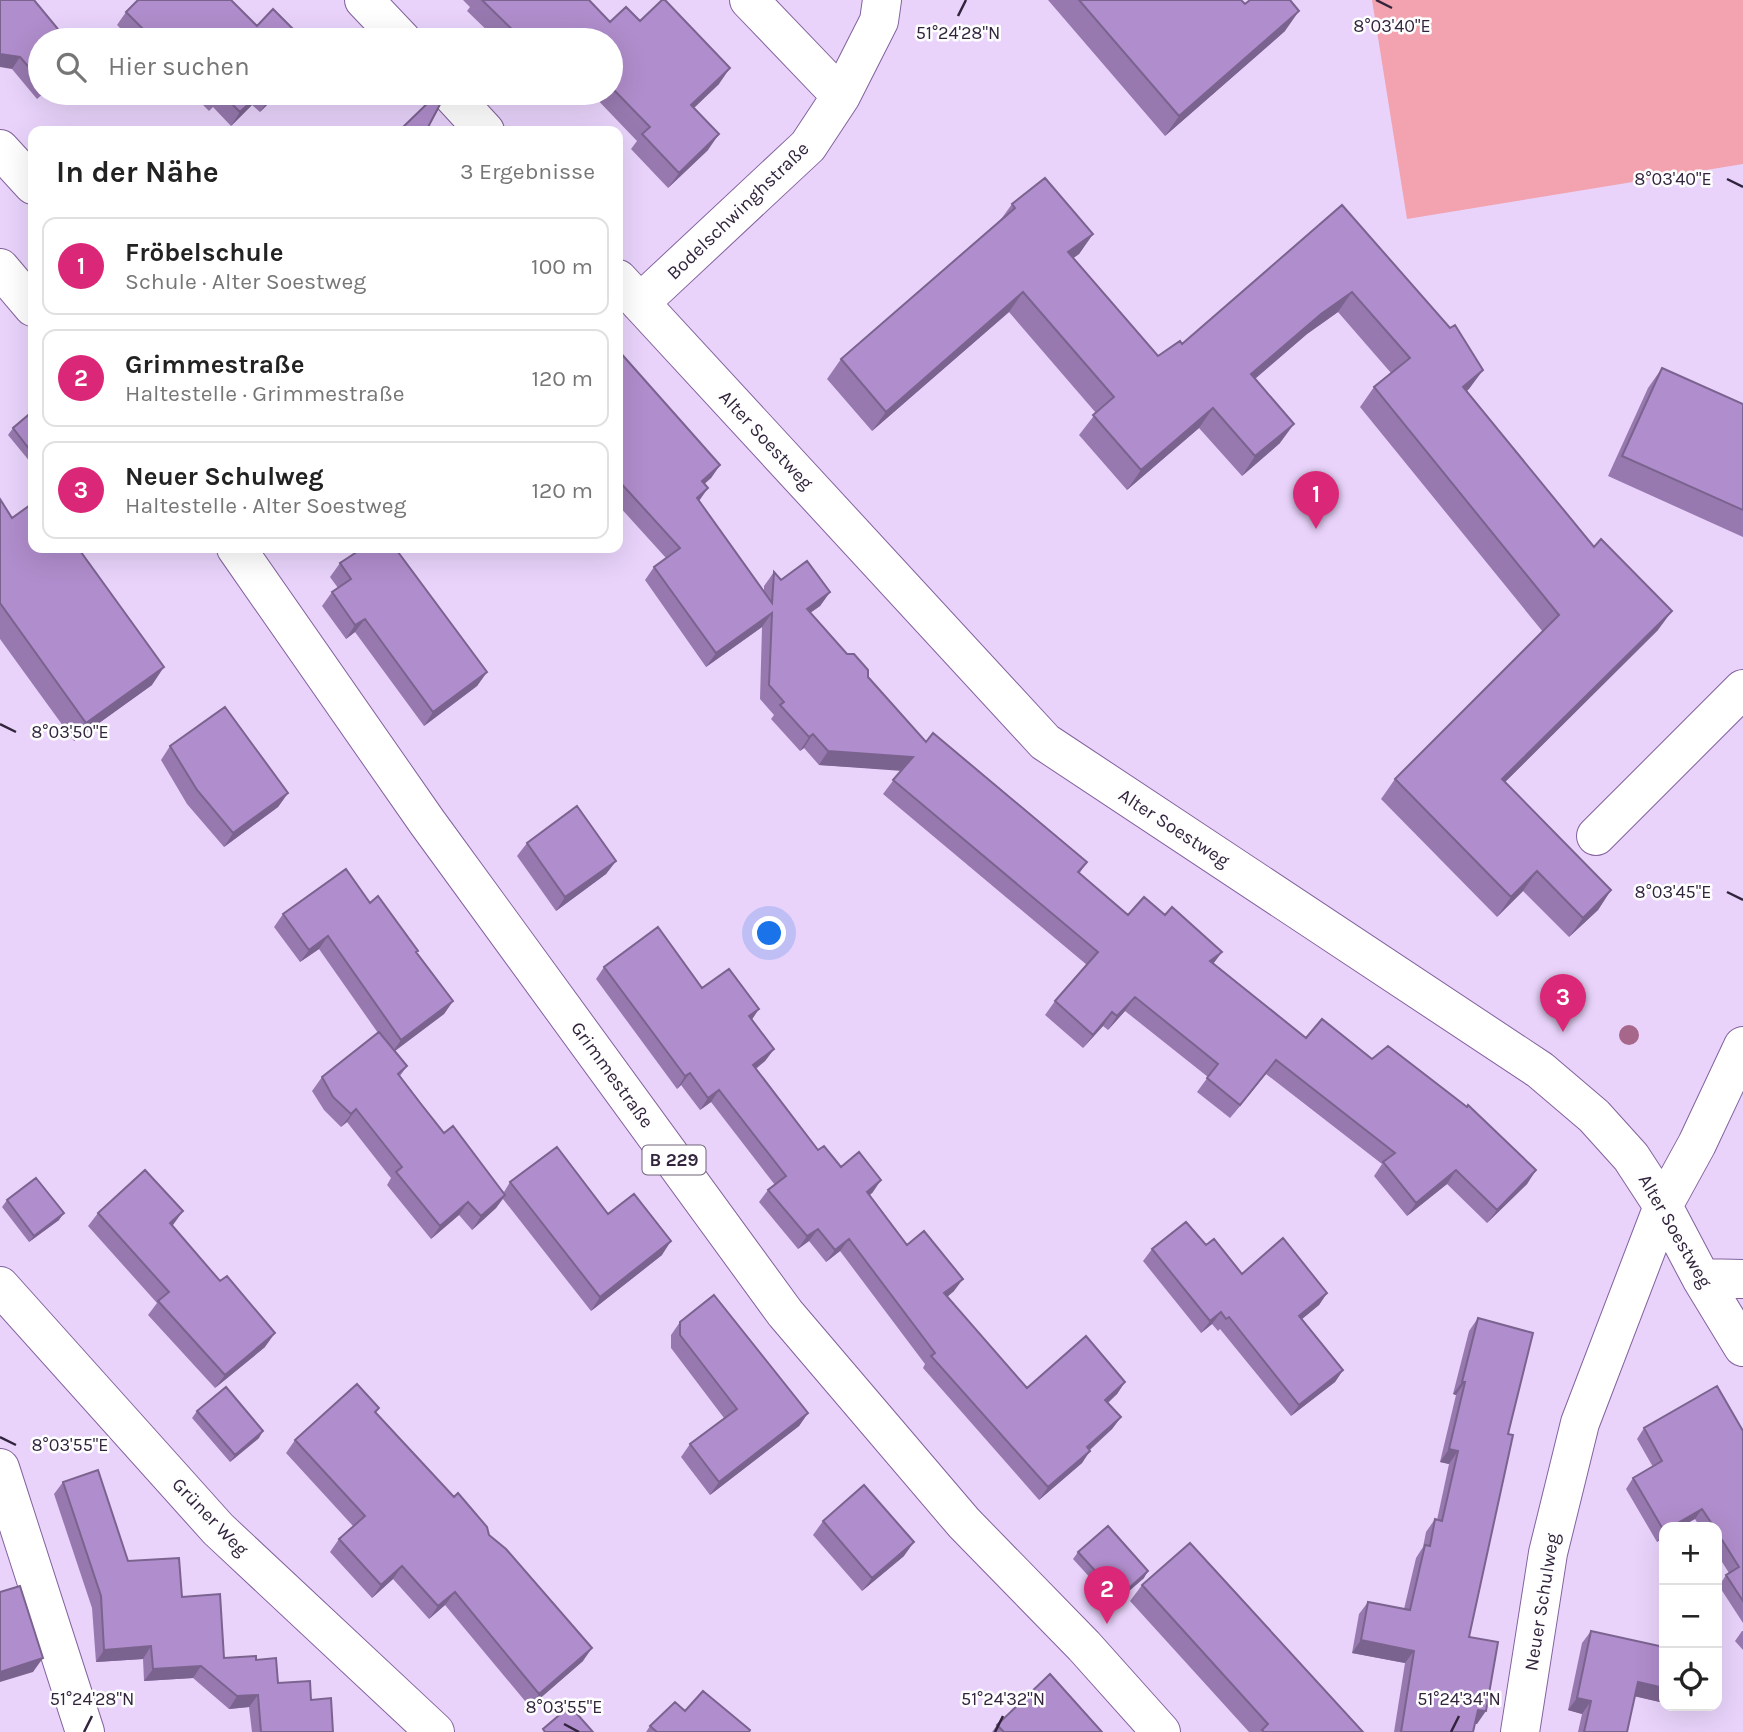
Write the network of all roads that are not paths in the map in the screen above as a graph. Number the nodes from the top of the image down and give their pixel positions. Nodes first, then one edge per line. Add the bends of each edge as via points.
1 (364, 0) edge
2 (749, 0) edge
3 (882, 0) edge
4 (391, 28) edge
5 (841, 96) junction
6 (461, 105) edge
7 (480, 126) edge
8 (0, 149) edge
9 (28, 180) edge
10 (0, 268) edge
11 (629, 291) edge
12 (28, 301) edge
13 (239, 553) edge
14 (1743, 689) edge
15 (1596, 836) dead end
16 (1743, 1046) edge
17 (1663, 1206) junction
18 (1701, 1278) junction
19 (1743, 1279) edge
20 (0, 1286) edge
21 (1743, 1347) edge
22 (0, 1468) edge
23 (85, 1732) edge
24 (435, 1732) edge
25 (1161, 1732) edge
26 (1520, 1732) edge

1 - 4 street
2 - 5 street
3 - 5 street, Bodelschwinghstraße via 879,21
5 - 11 street, Bodelschwinghstraße via 808,146
6 - 7 street
8 - 9 street
10 - 12 street
11 - 17 street, Alter Soestweg via 1045,742 1540,1070 1594,1116 1631,1157
13 - 25 street, Grimmestraße / B 229 via 427,822 785,1313 964,1523
14 - 15 street
16 - 17 street, Neuer Schulweg
17 - 18 street, Alter Soestweg
17 - 26 street, Neuer Schulweg via 1580,1423 1548,1553
18 - 19 street
18 - 21 street, Alter Soestweg
20 - 24 street, Grüner Weg via 218,1529
22 - 23 street

